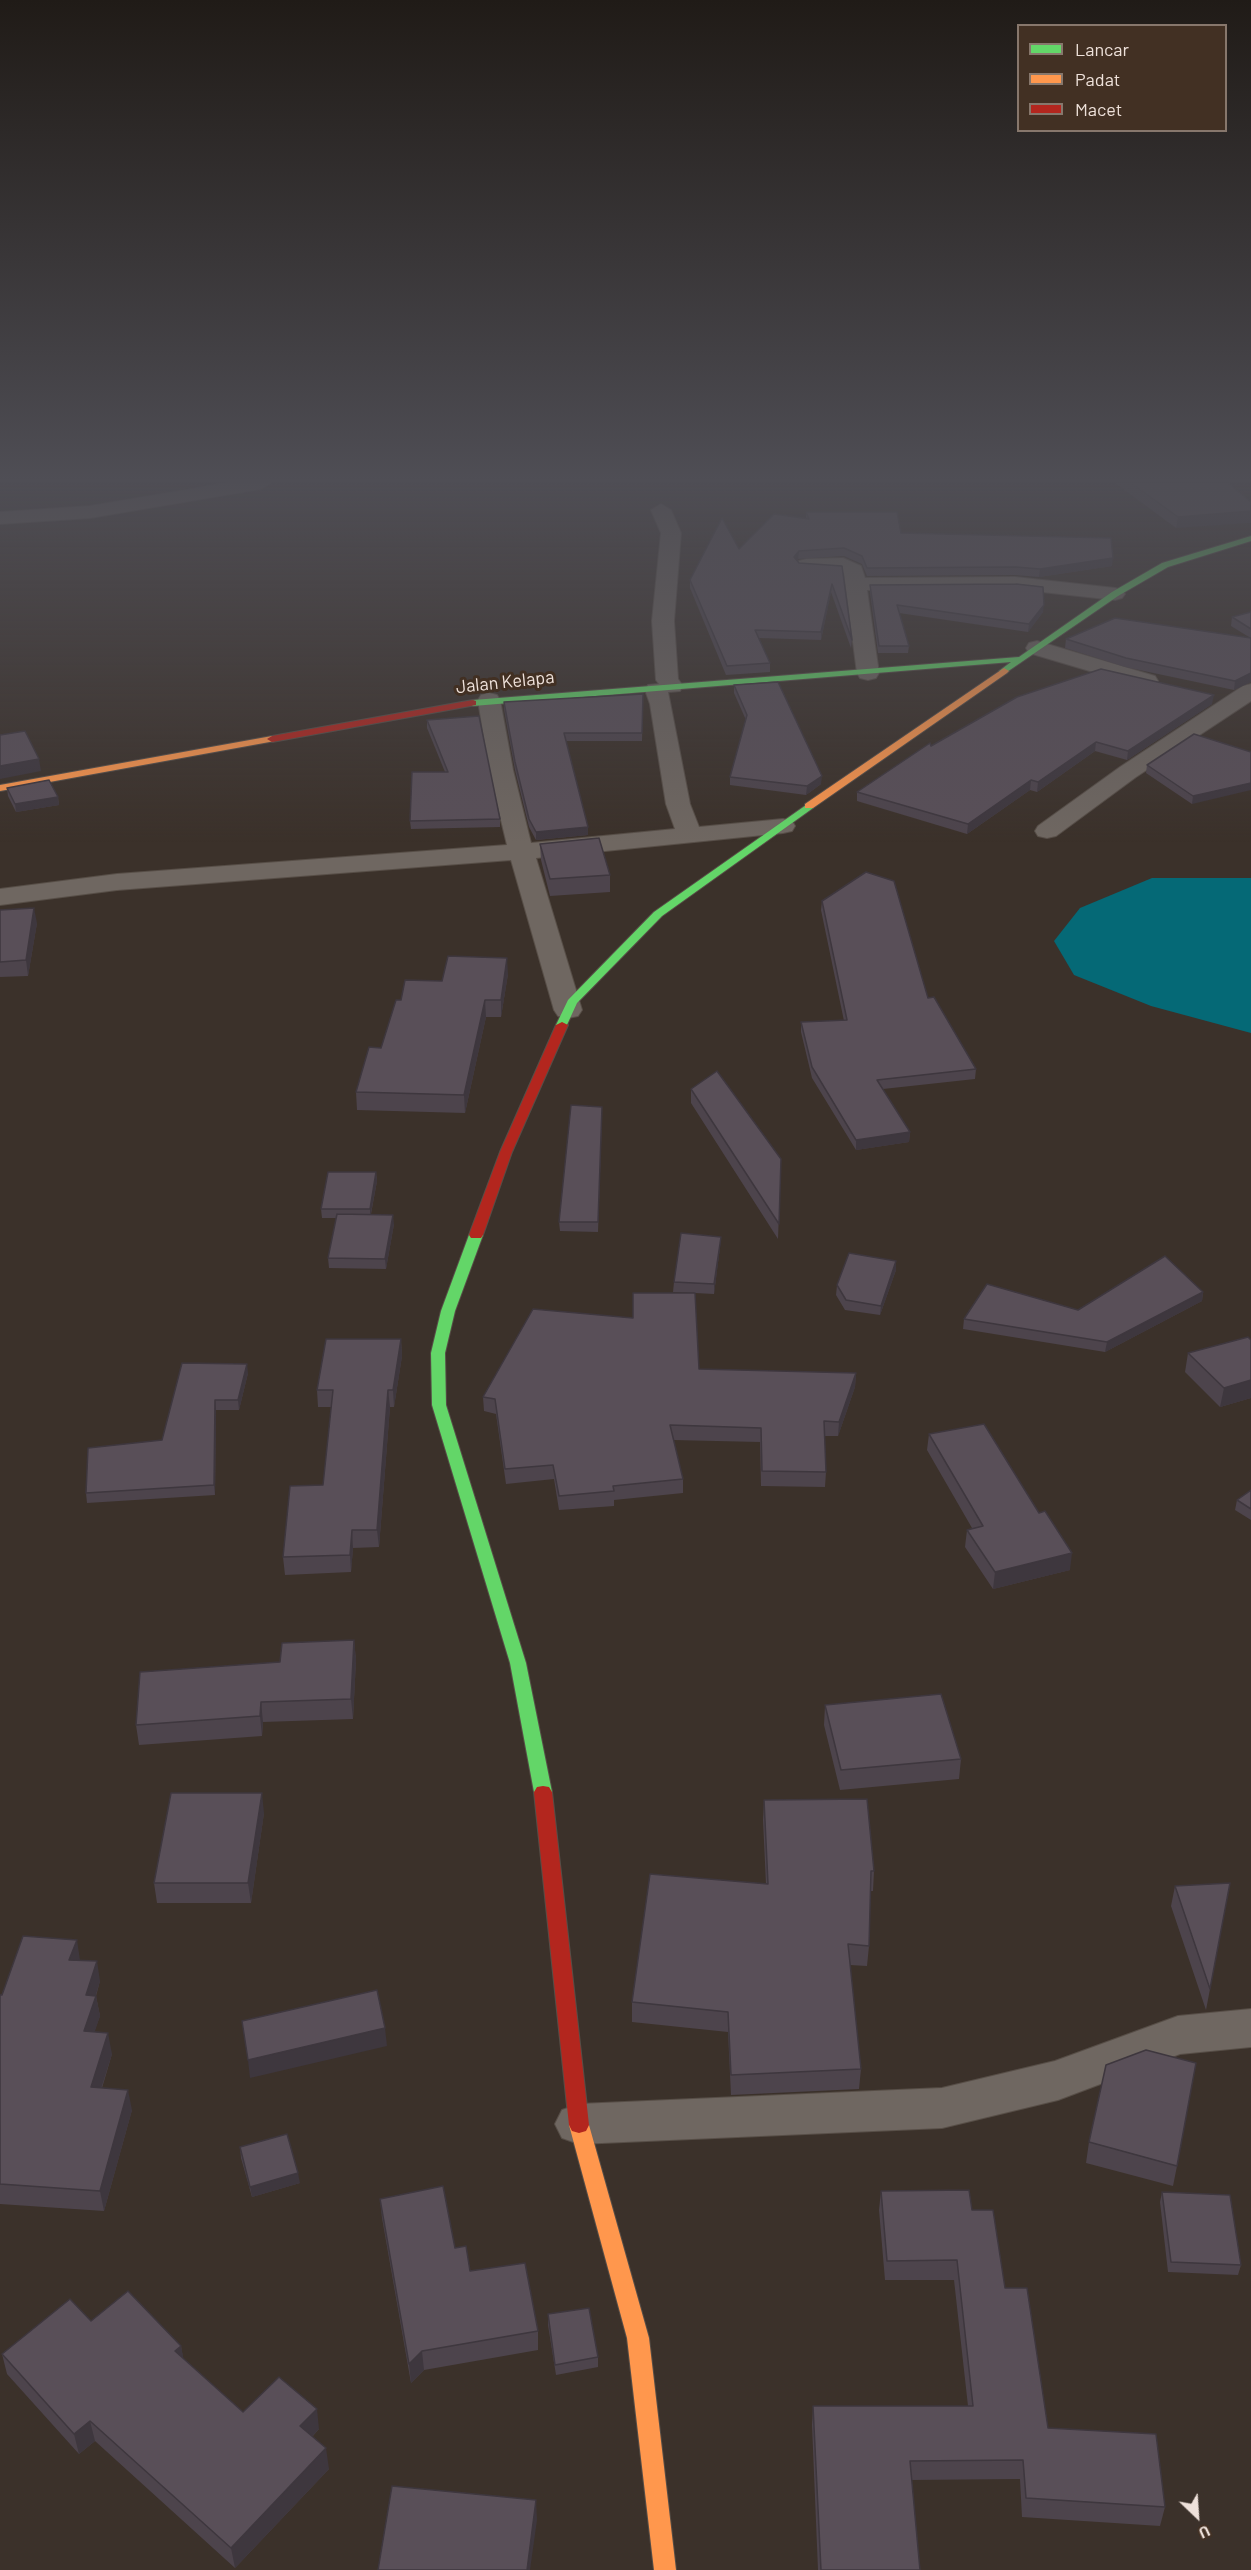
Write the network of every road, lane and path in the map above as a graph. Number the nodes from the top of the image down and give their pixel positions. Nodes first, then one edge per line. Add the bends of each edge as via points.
1 (665, 603) edge
2 (859, 603) edge
3 (1102, 603) edge
4 (1028, 653) junction
5 (868, 673) junction
6 (1171, 687) edge
7 (664, 688) junction
8 (1204, 694) edge
9 (1246, 699) edge
10 (489, 700) junction
11 (0, 788) edge
12 (783, 826) junction
13 (1047, 831) dead end
14 (690, 836) junction
15 (521, 852) junction
16 (0, 897) edge
17 (568, 1010) junction
18 (1251, 2028) edge
19 (579, 2124) junction
20 (665, 2570) edge

1 - 7 street via 668,680
2 - 5 street
3 - 4 street
4 - 5 street, Jalan Kelapa
4 - 6 street
4 - 12 street
5 - 7 street, Jalan Kelapa
7 - 10 street, Jalan Kelapa
7 - 14 street via 661,704 678,804
8 - 9 street
9 - 13 street via 1128,772
10 - 11 street, Jalan Kelapa
10 - 15 street
12 - 14 street
12 - 17 street via 658,914
14 - 15 street
15 - 16 street via 117,882
15 - 17 street
17 - 19 street via 506,1152 448,1311 438,1353 439,1405 518,1663 543,1792
18 - 19 street via 1178,2035 1058,2080 942,2108
19 - 20 street via 638,2338

